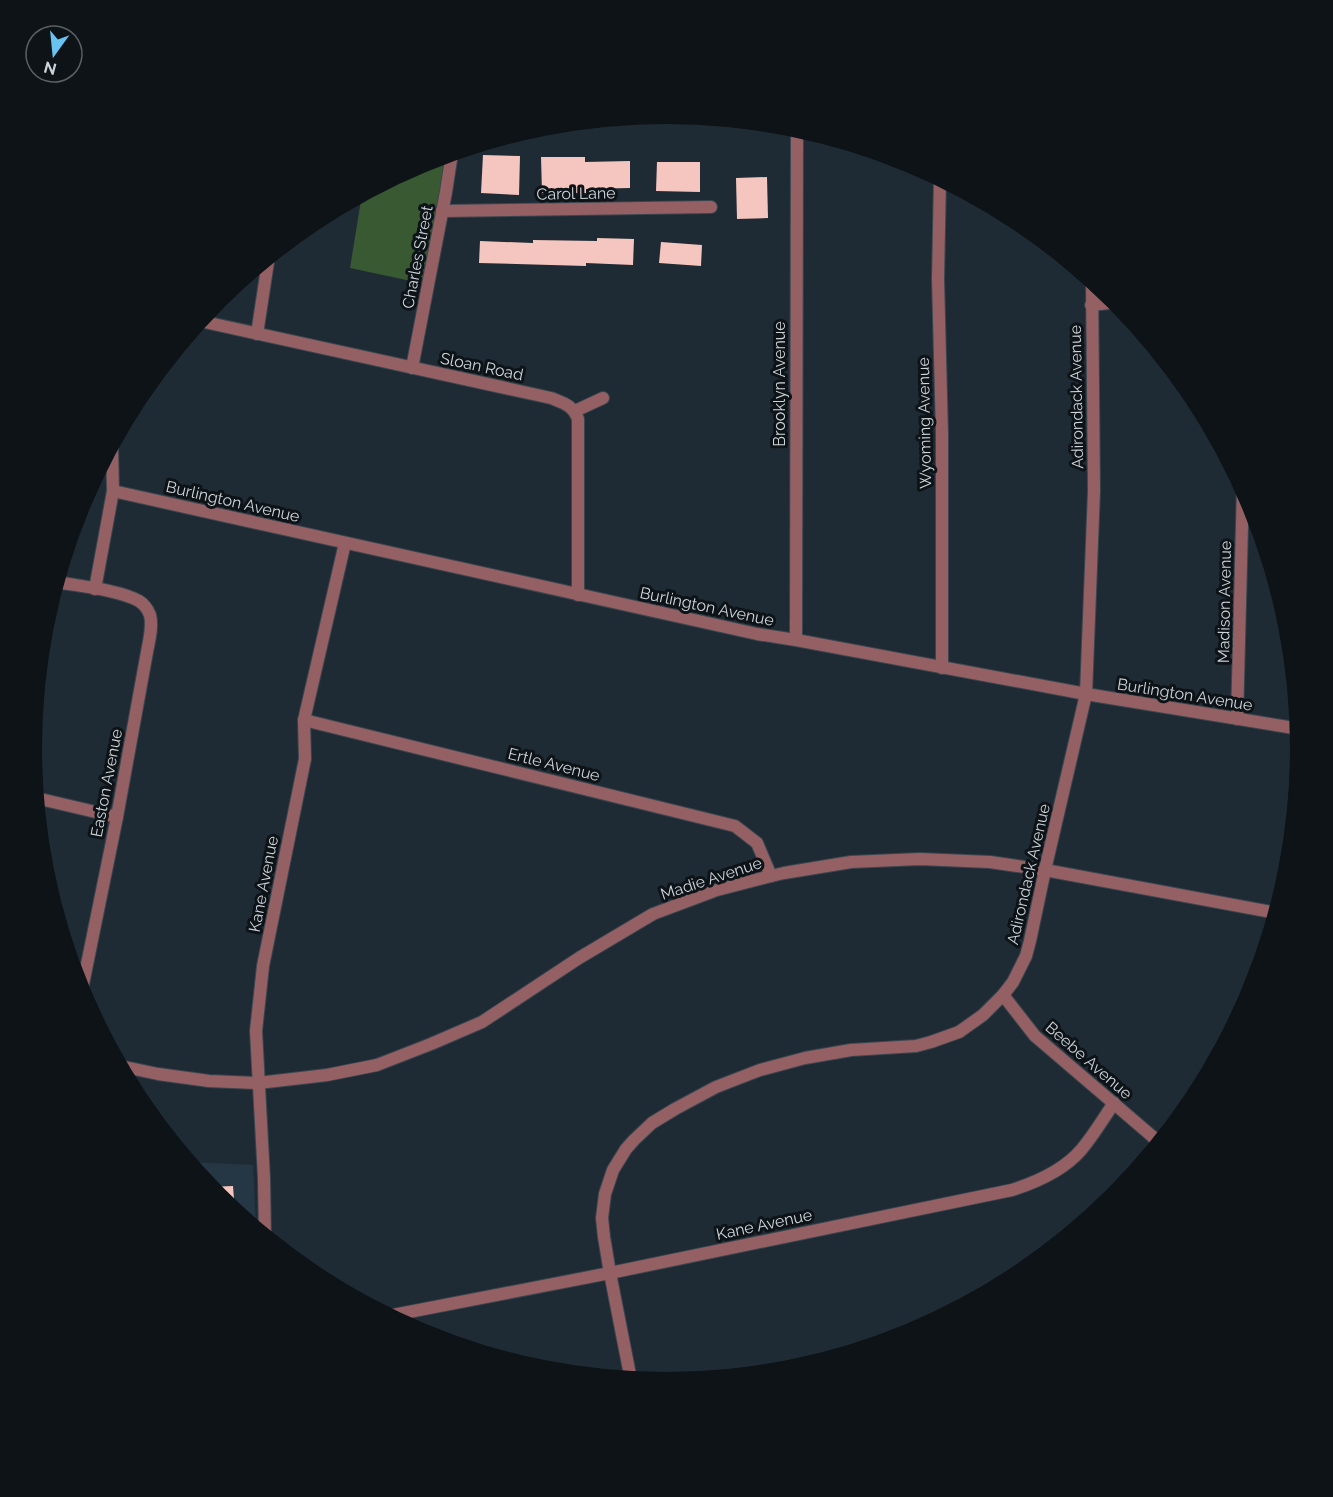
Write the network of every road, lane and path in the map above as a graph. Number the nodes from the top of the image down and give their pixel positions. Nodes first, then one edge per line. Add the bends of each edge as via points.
1 (797, 138) edge
2 (450, 163) edge
3 (940, 187) edge
4 (711, 207) dead end
5 (442, 211) junction
6 (267, 269) edge
7 (1092, 292) edge
8 (1104, 304) edge
9 (1092, 305) junction
10 (210, 323) edge
11 (257, 334) junction
12 (412, 368) junction
13 (603, 398) dead end
14 (575, 411) junction
15 (112, 461) edge
16 (113, 491) junction
17 (1243, 509) edge
18 (345, 543) junction
19 (64, 583) edge
20 (95, 589) junction
21 (578, 595) junction
22 (796, 640) junction
23 (942, 668) junction
24 (1086, 694) junction
25 (1238, 719) junction
26 (304, 720) junction
27 (1290, 727) edge
28 (44, 800) edge
29 (117, 817) junction
30 (1045, 870) junction
31 (771, 876) junction
32 (1270, 912) edge
33 (85, 974) edge
34 (1003, 996) junction
35 (130, 1068) edge
36 (258, 1083) junction
37 (1114, 1103) junction
38 (1154, 1138) edge
39 (265, 1226) edge
40 (610, 1273) junction
41 (401, 1314) edge
42 (629, 1372) edge

1 - 22 street, Brooklyn Avenue
2 - 5 street, Charles Street
3 - 23 street, Wyoming Avenue
4 - 5 street, Carol Lane
5 - 12 street, Charles Street
6 - 11 street
7 - 9 street, Adirondack Avenue
8 - 9 street
9 - 24 street, Adirondack Avenue via 1094,491
10 - 11 street, Sloan Road
11 - 12 street, Sloan Road
12 - 14 street, Sloan Road via 551,398
13 - 14 street
14 - 21 street
15 - 16 street
16 - 18 street, Burlington Avenue
16 - 20 street
17 - 25 street, Madison Avenue
18 - 21 street, Burlington Avenue
18 - 26 street, Kane Avenue
19 - 20 street, Easton Avenue
20 - 29 street, Easton Avenue via 141,602 150,615 147,652
21 - 22 street, Burlington Avenue
22 - 23 street, Burlington Avenue
23 - 24 street, Burlington Avenue
24 - 25 street, Burlington Avenue
24 - 30 street, Adirondack Avenue
25 - 27 street, Burlington Avenue
26 - 31 street, Ertle Avenue via 735,826 757,843
26 - 36 street, Kane Avenue via 305,759 263,966 255,1032
28 - 29 street
29 - 33 street, Easton Avenue
30 - 31 street, Madie Avenue via 990,862 920,860 851,862
30 - 32 street, Madie Avenue
30 - 34 street, Adirondack Avenue via 1026,956
31 - 36 street, Madie Avenue via 717,890 653,914 482,1022 431,1044 376,1065
34 - 37 street, Beebe Avenue via 1035,1036
34 - 40 street, Adirondack Avenue via 971,1024 945,1038 916,1046 851,1050 760,1070 716,1088 652,1123 626,1149 605,1194 602,1218
35 - 36 street, Madie Avenue via 209,1081
36 - 39 street, Kane Avenue
37 - 38 street, Beebe Avenue
37 - 40 street, Kane Avenue via 1080,1151 1056,1171 1020,1188
40 - 41 street, Kane Avenue
40 - 42 street, Adirondack Avenue

